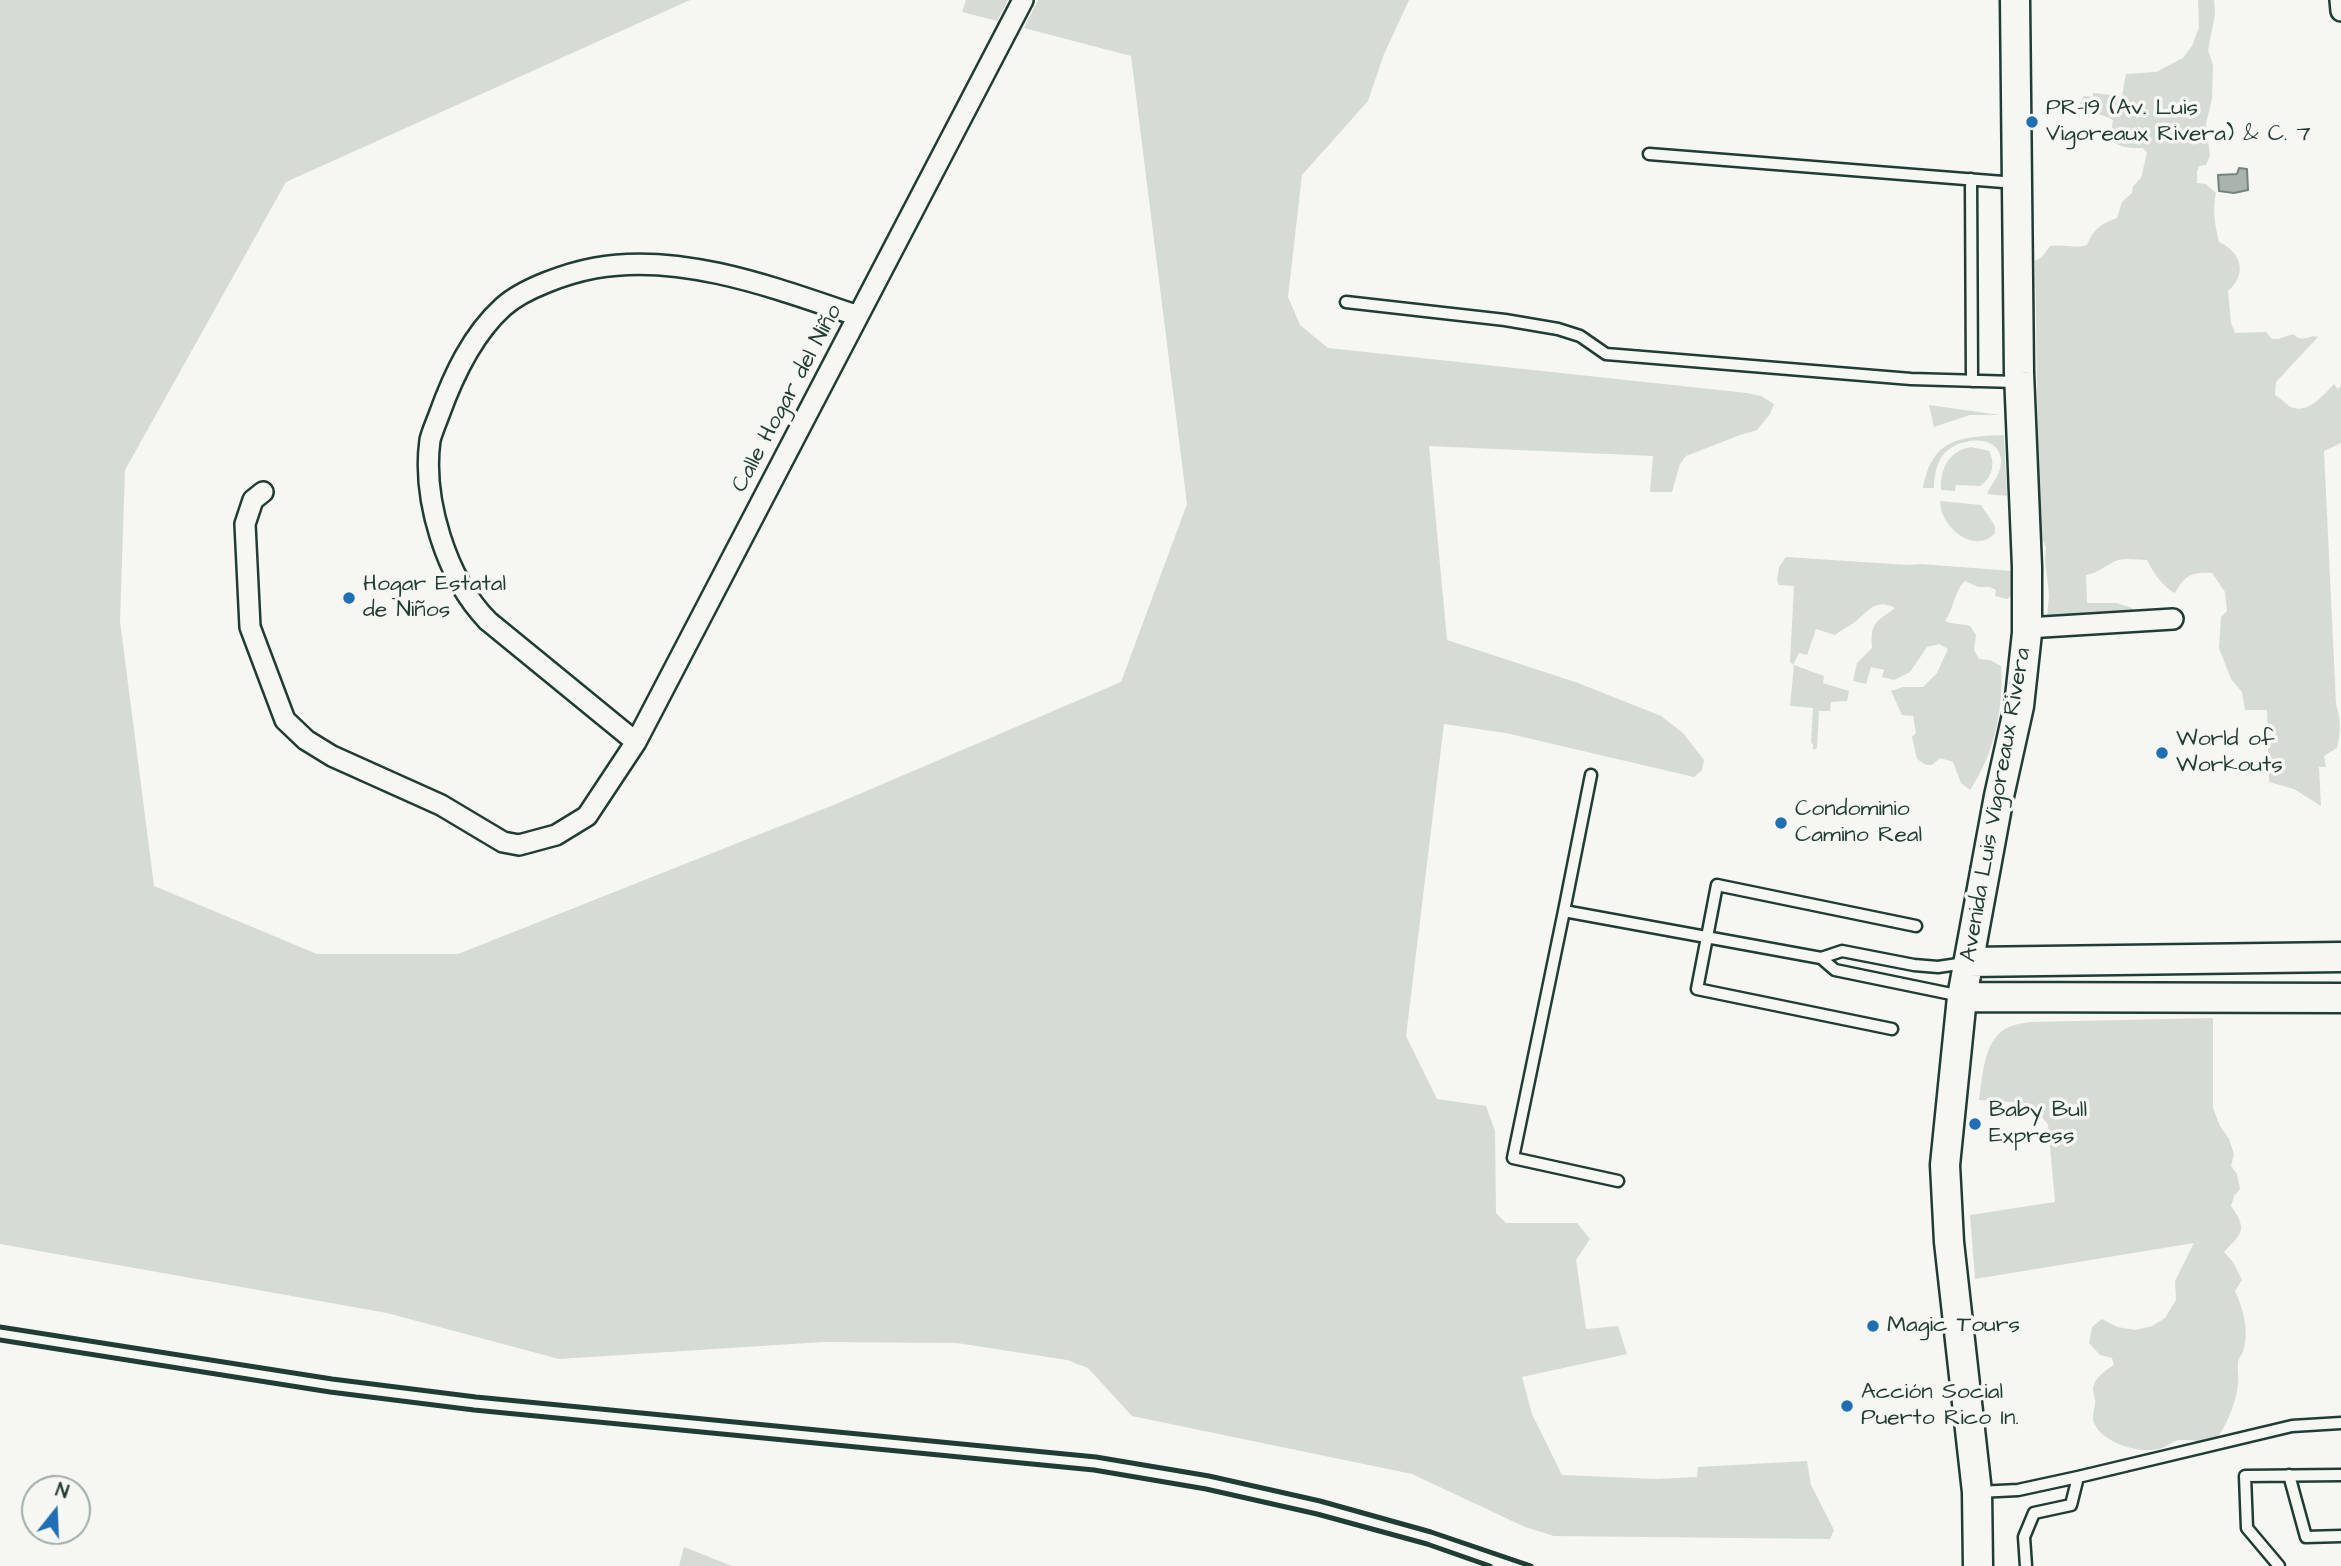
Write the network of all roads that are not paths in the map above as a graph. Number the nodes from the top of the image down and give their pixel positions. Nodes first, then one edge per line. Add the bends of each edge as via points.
1 (1023, 0) edge
2 (2015, 0) edge
3 (2340, 0) edge
4 (2341, 11) edge
5 (1649, 154) dead end
6 (1971, 179) junction
7 (2016, 183) junction
8 (1346, 302) dead end
9 (859, 316) junction
10 (1972, 381) junction
11 (2020, 382) junction
12 (263, 492) dead end
13 (2173, 619) dead end
14 (2027, 628) junction
15 (636, 742) junction
16 (1591, 775) dead end
17 (1564, 911) junction
18 (1916, 926) dead end
19 (1707, 937) junction
20 (1821, 957) junction
21 (2341, 957) edge
22 (1969, 962) junction
23 (1962, 997) junction
24 (2341, 998) edge
25 (1892, 1029) dead end
26 (1618, 1181) dead end
27 (2341, 1423) edge
28 (2289, 1475) junction
29 (2341, 1475) edge
30 (2078, 1477) junction
31 (1977, 1492) junction
32 (2341, 1536) edge
33 (1978, 1566) edge
34 (2025, 1566) edge
35 (2279, 1566) edge

1 - 9 street, Calle Hogar del Niño
2 - 7 main road, Avenida Luis Vigoreaux Rivera
3 - 4 street
5 - 6 lane
6 - 7 lane
6 - 10 lane
7 - 11 main road, Avenida Luis Vigoreaux Rivera
8 - 10 lane via 1558,329 1580,336 1605,354
9 - 15 street, Calle Hogar del Niño
9 - 15 street via 730,276 681,267 596,268 546,282 504,306 472,344 449,387 430,439 430,483 440,538 460,584 488,621
10 - 11 lane
11 - 14 main road, Avenida Luis Vigoreaux Rivera
12 - 15 street, Calle Hogar del Niño via 253,500 245,524 250,627 285,720 306,740 441,805 503,842 519,845 556,835 587,816
13 - 14 street
14 - 22 main road, Avenida Luis Vigoreaux Rivera via 2019,706
16 - 17 lane
17 - 19 lane
17 - 26 lane via 1513,1158
18 - 19 lane via 1717,885
19 - 20 lane
19 - 25 lane via 1697,989
20 - 22 lane via 1842,951 1914,965
20 - 23 lane via 1835,970
21 - 22 main road
22 - 23 main road, Avenida Luis Vigoreaux Rivera
23 - 24 main road
23 - 31 main road, Avenida Luis Vigoreaux Rivera via 1945,1165 1948,1242
27 - 30 lane via 2292,1426
28 - 29 lane
28 - 32 lane via 2306,1537
28 - 35 lane via 2245,1476 2247,1528
30 - 31 lane via 2018,1490
30 - 34 lane via 2071,1505 2034,1513 2024,1537
31 - 33 main road, Avenida Luis Vigoreaux Rivera

